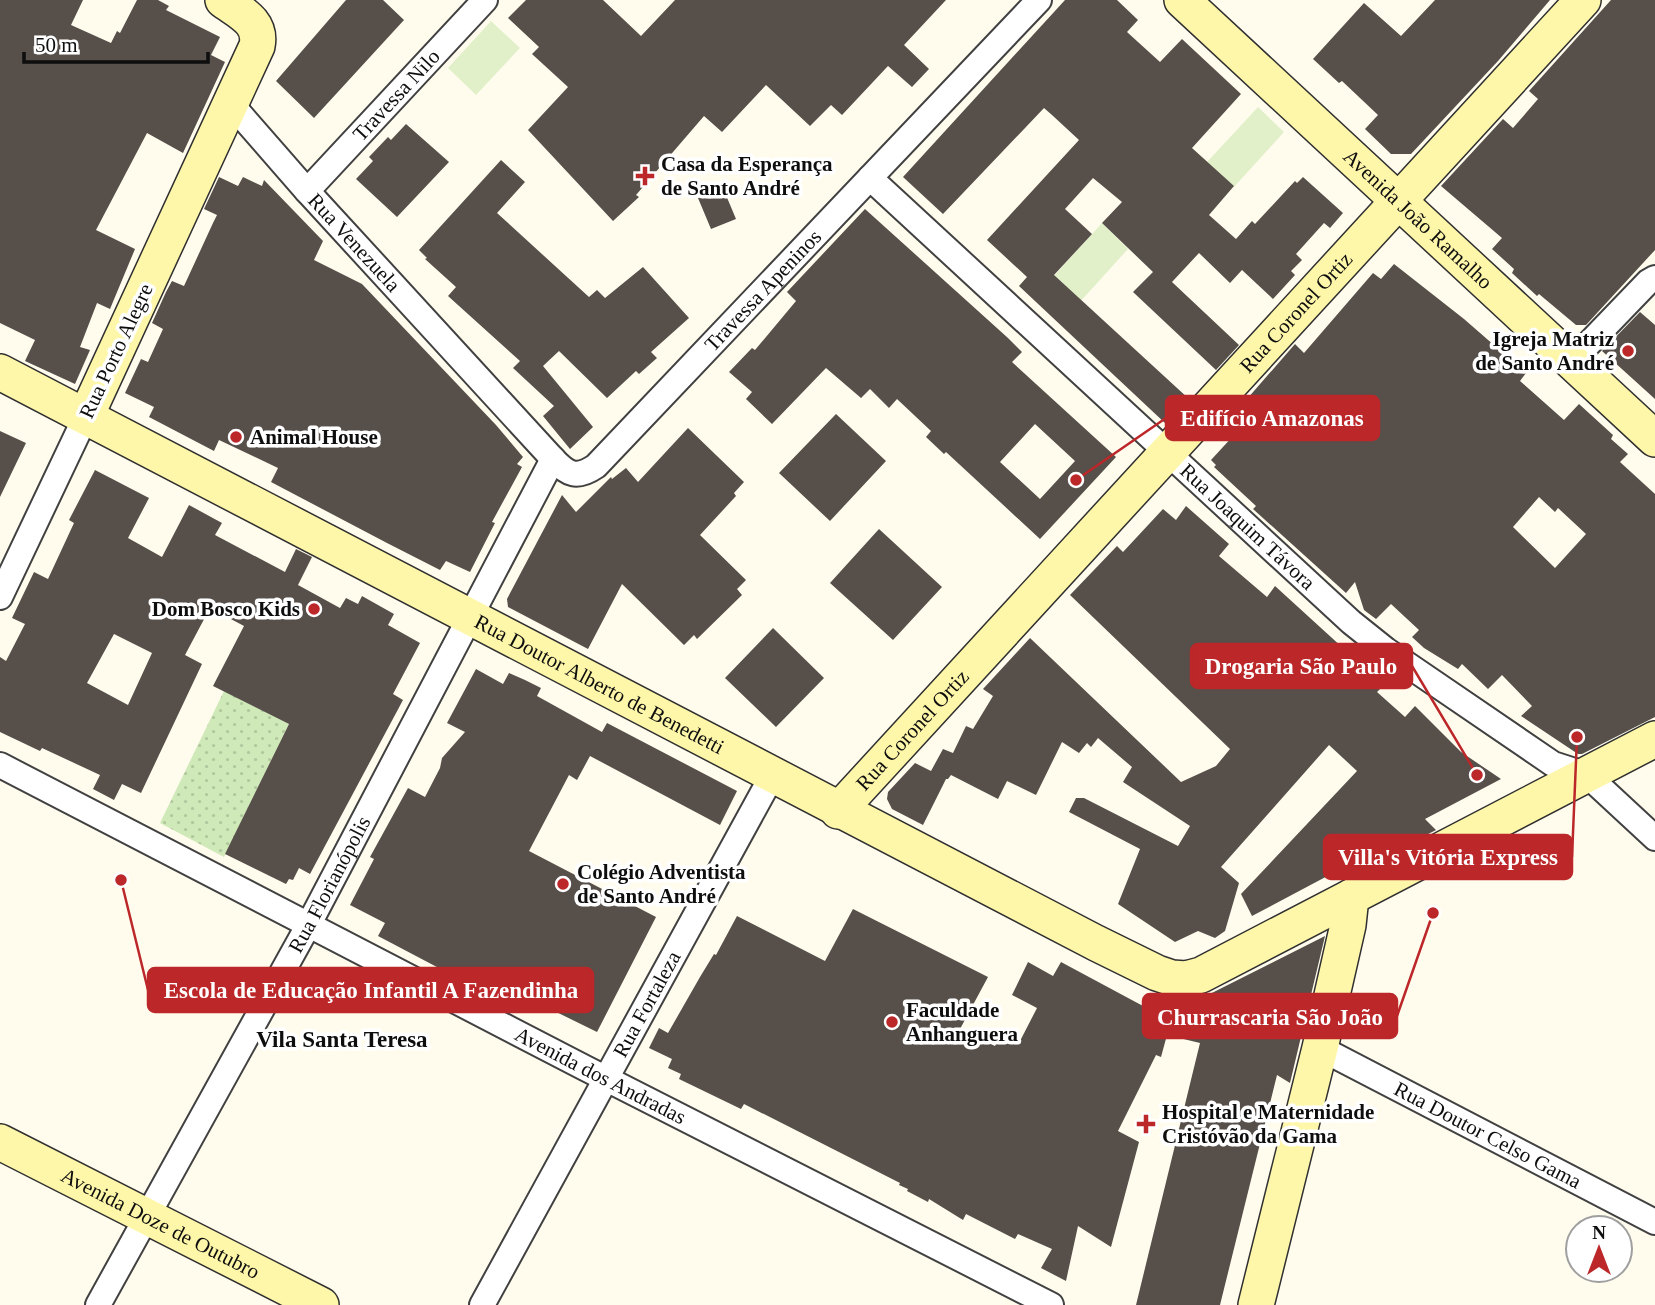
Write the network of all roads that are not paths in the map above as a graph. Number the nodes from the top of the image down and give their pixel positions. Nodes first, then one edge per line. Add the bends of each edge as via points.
1 (223, 0) edge
2 (485, 0) edge
3 (1039, 0) edge
4 (1182, 0) edge
5 (1583, 0) edge
6 (232, 105) junction
7 (870, 178) junction
8 (307, 191) junction
9 (1399, 202) junction
10 (1655, 278) edge
11 (1572, 361) junction
12 (0, 372) edge
13 (86, 416) junction
14 (1655, 439) edge
15 (1167, 454) junction
16 (559, 466) junction
17 (0, 597) edge
18 (471, 618) junction
19 (1655, 740) edge
20 (0, 765) edge
21 (1587, 775) junction
22 (772, 776) junction
23 (838, 811) junction
24 (1655, 838) edge
25 (1351, 897) junction
26 (309, 924) junction
27 (1320, 1048) junction
28 (606, 1079) junction
29 (0, 1142) edge
30 (146, 1216) junction
31 (1655, 1222) edge
32 (316, 1304) edge
33 (98, 1305) edge
34 (482, 1305) edge
35 (1051, 1305) edge
36 (1256, 1305) edge

1 - 6 street via 250,19 259,37
2 - 8 street, Travessa Nilo
3 - 7 street, Travessa Apeninos
4 - 9 street, Avenida João Ramalho
5 - 9 street, Rua Coronel Ortiz
6 - 8 street, Rua Venezuela
6 - 13 street, Rua Porto Alegre
7 - 15 street, Rua Joaquim Távora
7 - 16 street, Travessa Apeninos via 596,466 584,473
8 - 16 street, Rua Venezuela
9 - 11 street, Avenida João Ramalho
9 - 15 street, Rua Coronel Ortiz
10 - 11 street
11 - 14 street, Avenida João Ramalho
12 - 13 street, Rua Doutor Alberto de Benedetti
13 - 17 street, Rua Porto Alegre
13 - 18 street, Rua Doutor Alberto de Benedetti
15 - 21 street, Rua Joaquim Távora via 1367,635 1553,764
15 - 23 street, Rua Coronel Ortiz
16 - 18 street, Rua Florianópolis
18 - 22 street, Rua Doutor Alberto de Benedetti
18 - 26 street, Rua Florianópolis
19 - 21 street
20 - 26 street, Avenida dos Andradas
21 - 24 street, Rua Joaquim Távora
21 - 25 street
22 - 23 street, Rua Doutor Alberto de Benedetti
22 - 28 street, Rua Fortaleza
23 - 25 street, Rua Doutor Alberto de Benedetti via 1172,978 1201,975
25 - 27 street
26 - 28 street, Avenida dos Andradas
26 - 30 street, Rua Florianópolis
27 - 31 street, Rua Doutor Celso Gama
27 - 36 street
28 - 34 street, Rua Fortaleza
28 - 35 street, Avenida dos Andradas
29 - 30 street, Avenida Doze de Outubro
30 - 32 street, Avenida Doze de Outubro
30 - 33 street, Rua Florianópolis

